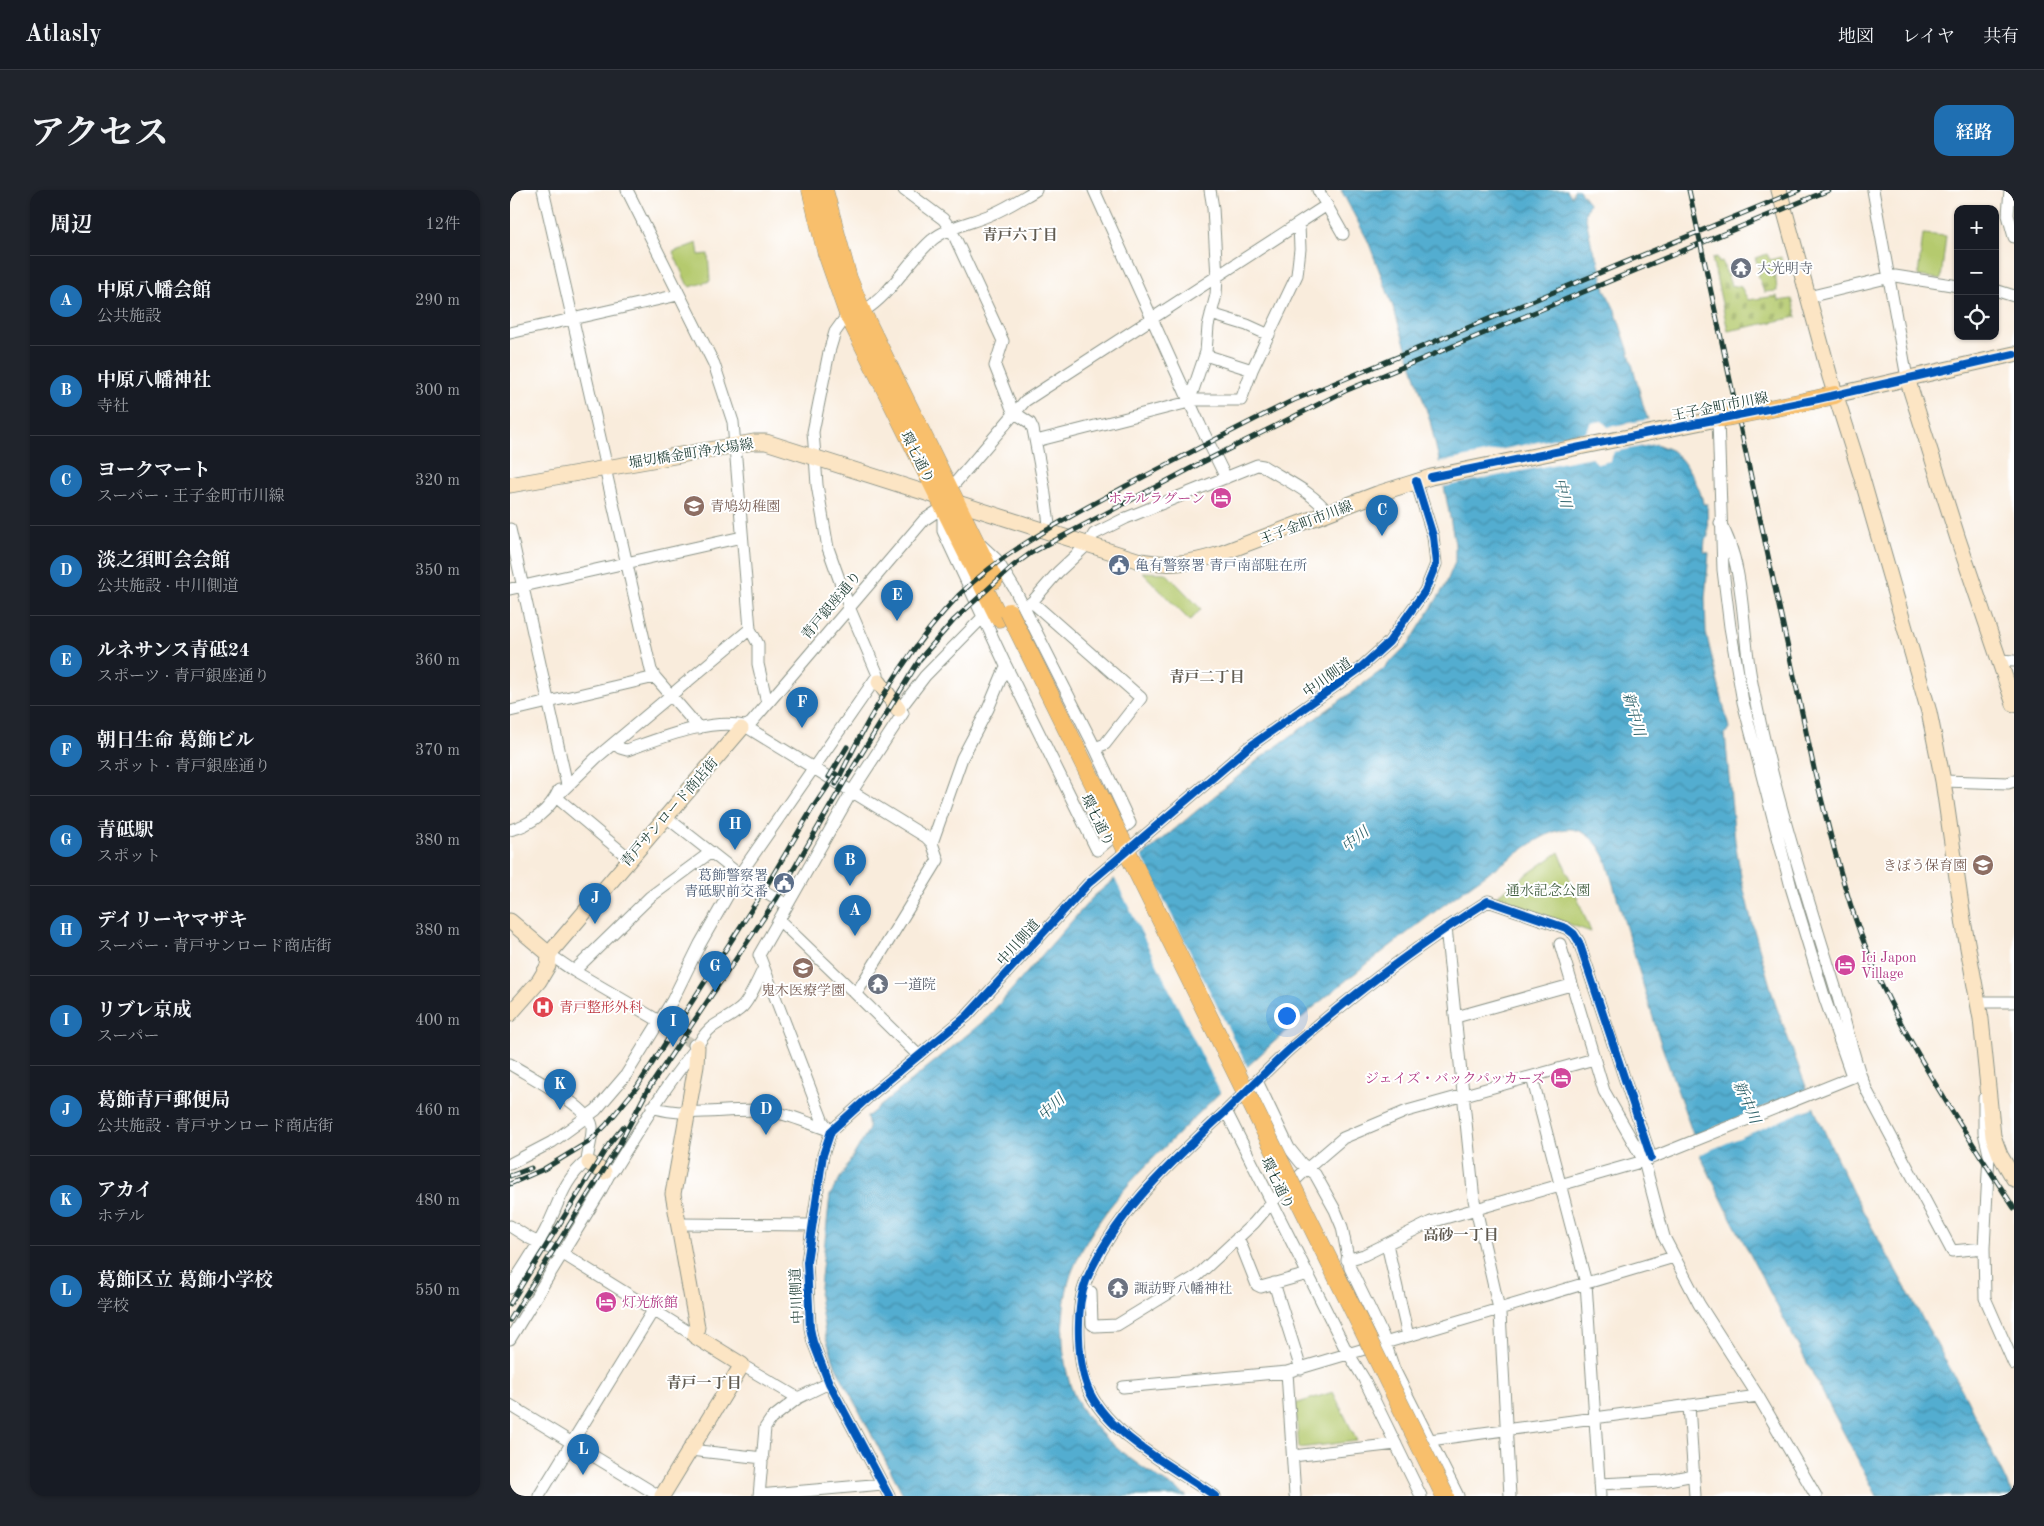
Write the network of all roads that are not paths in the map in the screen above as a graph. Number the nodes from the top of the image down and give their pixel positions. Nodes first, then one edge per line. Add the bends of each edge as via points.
1 (543, 190) edge
2 (627, 190) edge
3 (811, 190) edge
4 (824, 190) edge
5 (904, 190) edge
6 (1036, 190) edge
7 (1094, 190) edge
8 (1210, 190) edge
9 (1318, 190) edge
10 (1780, 190) edge
11 (1873, 190) edge
12 (2010, 190) edge
13 (1327, 205) junction
14 (1299, 225) junction
15 (951, 229) junction
16 (1343, 234) dead end
17 (2014, 237) edge
18 (1217, 277) junction
19 (1889, 277) junction
20 (1954, 285) edge
21 (1999, 291) edge
22 (678, 295) junction
23 (2014, 296) edge
24 (1808, 297) junction
25 (855, 313) junction
26 (1211, 314) junction
27 (572, 319) junction
28 (1153, 319) junction
29 (510, 333) edge
30 (1269, 335) junction
31 (2014, 354) edge
32 (1205, 355) junction
33 (1252, 370) junction
34 (1907, 378) junction
35 (1835, 395) junction
36 (1189, 402) junction
37 (1014, 414) junction
38 (1717, 419) junction
39 (1036, 441) junction
40 (736, 445) junction
41 (815, 456) junction
42 (606, 468) junction
43 (1226, 478) junction
44 (1423, 479) junction
45 (510, 485) edge
46 (945, 498) junction
47 (1328, 513) junction
48 (510, 529) edge
49 (1050, 532) junction
50 (742, 536) junction
51 (1088, 544) junction
52 (627, 562) junction
53 (523, 586) junction
54 (510, 589) edge
55 (849, 607) junction
56 (1010, 611) junction
57 (750, 630) junction
58 (2007, 661) edge
59 (1006, 666) junction
60 (655, 677) junction
61 (877, 680) junction
62 (671, 695) junction
63 (549, 702) junction
64 (767, 703) junction
65 (2014, 704) edge
66 (898, 710) junction
67 (510, 711) edge
68 (699, 728) junction
69 (743, 728) junction
70 (615, 743) junction
71 (1095, 748) junction
72 (815, 769) junction
73 (566, 780) junction
74 (1943, 781) junction
75 (2014, 781) edge
76 (851, 792) junction
77 (556, 797) junction
78 (666, 817) junction
79 (510, 830) edge
80 (932, 843) junction
81 (711, 852) junction
82 (630, 858) junction
83 (740, 874) junction
84 (787, 905) junction
85 (510, 920) edge
86 (779, 920) junction
87 (1446, 927) junction
88 (1560, 944) dead end
89 (549, 954) junction
90 (764, 968) junction
91 (574, 970) junction
92 (1571, 984) junction
93 (856, 994) junction
94 (1979, 1002) junction
95 (2014, 1002) edge
96 (510, 1014) edge
97 (1456, 1017) junction
98 (663, 1025) junction
99 (696, 1046) junction
100 (919, 1056) junction
101 (1594, 1059) junction
102 (510, 1064) edge
103 (1986, 1073) junction
104 (1853, 1076) junction
105 (1532, 1077) junction
106 (1257, 1080) junction
107 (1463, 1095) junction
108 (652, 1108) junction
109 (1226, 1111) junction
110 (688, 1112) junction
111 (588, 1116) junction
112 (831, 1131) junction
113 (1650, 1158) junction
114 (588, 1162) junction
115 (510, 1164) edge
116 (1309, 1167) junction
117 (606, 1173) junction
118 (2014, 1179) edge
119 (1560, 1186) junction
120 (1272, 1202) junction
121 (1476, 1209) junction
122 (678, 1224) junction
123 (812, 1225) junction
124 (510, 1226) edge
125 (1238, 1237) junction
126 (538, 1242) junction
127 (1387, 1244) junction
128 (1984, 1248) junction
129 (562, 1254) junction
130 (1674, 1257) junction
131 (1347, 1260) junction
132 (1308, 1274) junction
133 (1274, 1283) junction
134 (1586, 1283) junction
135 (510, 1288) edge
136 (1084, 1289) junction
137 (654, 1309) junction
138 (1499, 1309) junction
139 (695, 1336) junction
140 (1408, 1336) junction
141 (510, 1339) edge
142 (1386, 1344) junction
143 (1349, 1355) junction
144 (2014, 1364) edge
145 (742, 1365) junction
146 (1301, 1369) junction
147 (1287, 1372) junction
148 (828, 1383) junction
149 (1123, 1387) dead end
150 (1758, 1396) junction
151 (798, 1398) junction
152 (510, 1405) edge
153 (1688, 1405) junction
154 (1595, 1418) junction
155 (1506, 1429) junction
156 (1430, 1440) junction
157 (572, 1444) junction
158 (1396, 1444) junction
159 (690, 1450) junction
160 (1293, 1456) junction
161 (763, 1458) junction
162 (1694, 1475) junction
163 (883, 1484) junction
164 (1599, 1484) junction
165 (759, 1495) edge
166 (1815, 1495) edge
167 (539, 1496) edge
168 (661, 1496) edge
169 (889, 1496) edge
170 (1215, 1496) edge
171 (1296, 1496) edge
172 (1421, 1496) edge
173 (1433, 1496) edge
174 (1445, 1496) edge
175 (1458, 1496) edge
176 (1510, 1496) edge
177 (1600, 1496) edge
178 (1695, 1496) edge

1 - 27 street
2 - 22 street
3 - 25 main road, 環七通り via 826,251
4 - 25 main road, 環七通り
5 - 15 street via 943,219
6 - 15 street via 993,214
7 - 28 street
8 - 18 street via 1214,208
9 - 13 street
10 - 24 street
11 - 19 street
12 - 17 street via 2008,215
13 - 14 street, 青戸銀座通り
13 - 16 street
14 - 18 street, 青戸銀座通り
14 - 30 street via 1298,274
15 - 25 street via 934,239 910,262 876,304
15 - 37 street via 1003,341 995,366
18 - 26 street
18 - 28 street, 青戸銀座通り
19 - 20 street
19 - 24 street
19 - 34 street
21 - 23 street
22 - 27 street
22 - 40 street via 714,364 733,422
24 - 35 street
25 - 41 street via 835,332 829,352 813,432
25 - 46 main road, 環七通り
26 - 30 street
26 - 32 street
27 - 29 street
27 - 42 street
28 - 36 street
28 - 37 street, 青戸銀座通り via 1026,400
30 - 33 street
31 - 34 street, 王子金町市川線
32 - 33 street
32 - 36 street
33 - 36 street via 1240,400
34 - 35 street, 王子金町市川線
34 - 58 street via 1937,475
35 - 38 main road, 王子金町市川線, bridge
35 - 74 street via 1919,672
36 - 39 street
36 - 43 street
37 - 39 street via 1030,423
37 - 46 street, 青戸銀座通り
38 - 44 street, 王子金町市川線
38 - 104 street via 1727,610 1743,702 1791,887 1819,981
39 - 49 street
40 - 41 street, 堀切橋金町浄水場線 via 766,442
40 - 42 street, 堀切橋金町浄水場線
40 - 50 street
41 - 46 street, 堀切橋金町浄水場線
41 - 55 street via 828,548
42 - 45 street, 堀切橋金町浄水場線
42 - 52 street
43 - 47 street via 1263,466 1320,503
43 - 51 street via 1126,518 1094,534
44 - 47 street, 王子金町市川線
44 - 100 street, 中川側道 via 1436,564 1425,591 1389,642 1358,670 1249,746 1088,884 972,1012
46 - 49 street, 王子金町市川線
46 - 55 street, 青戸銀座通り
46 - 56 main road, 環七通り
46 - 56 main road, 環七通り via 972,536
47 - 51 street, 王子金町市川線 via 1237,548 1187,563 1158,564 1137,560
48 - 53 street
49 - 51 street, 王子金町市川線
50 - 52 street
50 - 57 street
51 - 56 street
52 - 53 street
52 - 60 street
53 - 54 street
53 - 63 street
55 - 61 street via 877,672
55 - 64 street, 青戸銀座通り
56 - 59 street
56 - 66 street via 925,676
56 - 71 street
56 - 71 street via 1141,698 1105,744
56 - 173 main road, 環七通り
56 - 174 main road, 環七通り, bridge
57 - 62 street
57 - 64 street via 758,644 758,664
58 - 65 street
59 - 71 street via 1097,850 1130,823
59 - 80 street via 962,758
60 - 62 street
60 - 63 street
61 - 66 street
61 - 72 street
62 - 68 street
62 - 70 street
63 - 67 street
63 - 73 street
64 - 69 street, 青戸銀座通り
66 - 76 street via 903,713
68 - 69 street via 727,723
68 - 70 street via 627,750
69 - 72 street
69 - 78 street, 青戸サンロード商店街
70 - 73 street
72 - 76 street
72 - 83 street
73 - 77 street
74 - 75 street
74 - 94 street via 1964,926
76 - 80 street
76 - 84 street
77 - 79 street via 538,816 522,827
77 - 82 street
78 - 81 street
78 - 82 street, 青戸サンロード商店街
80 - 93 street via 938,860
81 - 83 street
81 - 91 street via 650,897
82 - 89 street, 青戸サンロード商店街
83 - 84 street
83 - 98 street via 700,944
84 - 86 street
85 - 89 street
86 - 90 street via 759,955
86 - 93 street
87 - 97 street
87 - 106 street via 1397,962
87 - 113 street via 1488,901 1558,925 1574,934
88 - 92 street
89 - 91 street
89 - 96 street, 青戸サンロード商店街 via 548,966
90 - 99 street via 742,1008 712,1026
90 - 112 street via 823,1122
91 - 98 street
92 - 97 street
92 - 101 street
93 - 100 street
94 - 95 street
94 - 103 street
97 - 107 street
98 - 111 street via 616,1087
99 - 108 street
99 - 110 street
100 - 112 street, 中川側道
101 - 105 street
101 - 113 street via 1604,1091
102 - 111 street via 575,1104
103 - 118 street via 1993,1136
103 - 128 street via 1983,1124 1989,1161
104 - 113 street
104 - 128 street via 1867,1091 1952,1251
105 - 107 street
105 - 119 street
106 - 109 street
106 - 116 street via 1288,1148
107 - 116 street via 1407,1110 1343,1138
107 - 121 street
108 - 110 street
108 - 117 street via 615,1168
109 - 120 street
109 - 136 street via 1176,1158 1134,1205 1102,1249
110 - 112 street via 767,1111
110 - 122 street via 673,1190
111 - 114 street via 592,1126
111 - 115 street via 541,1149
112 - 123 street, 中川側道 via 823,1154
113 - 119 street
113 - 130 street via 1664,1237
114 - 117 street
114 - 126 street via 576,1170 560,1194
116 - 120 street
116 - 131 street via 1316,1174 1342,1227
117 - 129 street via 600,1192
119 - 121 street
119 - 134 street
120 - 125 street
120 - 132 street
121 - 127 street via 1431,1222
121 - 138 street
122 - 123 street
122 - 139 street via 697,1327
123 - 148 street, 中川側道 via 807,1262 810,1328
124 - 126 street
125 - 133 street via 1257,1285
125 - 136 street via 1196,1276 1117,1325 1092,1324 1090,1292
126 - 129 street
126 - 135 street
127 - 131 street
127 - 140 street
128 - 144 street via 1985,1298
129 - 137 street
129 - 141 street
130 - 134 street
130 - 150 street via 1699,1304
131 - 142 street
132 - 133 street
132 - 143 street
133 - 146 street
134 - 138 street
134 - 154 street
136 - 170 street via 1080,1351 1085,1378 1095,1401 1116,1425 1156,1458
137 - 139 street
137 - 157 street
138 - 140 street
138 - 155 street
139 - 145 street
140 - 142 street
142 - 143 street
142 - 156 street via 1394,1369
143 - 146 street
143 - 158 street
145 - 151 street
145 - 159 street
146 - 147 street
147 - 149 street
147 - 160 street
148 - 151 street
148 - 163 street, 中川側道
150 - 153 street
150 - 166 street
151 - 161 street via 771,1419 765,1428
152 - 157 street
153 - 154 street
153 - 162 street
154 - 155 street
154 - 164 street
155 - 156 street
155 - 176 street
156 - 175 street
157 - 167 street
157 - 168 street
158 - 160 street
158 - 172 street
159 - 161 street
159 - 168 street
160 - 171 street
161 - 165 street
162 - 164 street via 1663,1481
162 - 178 street
163 - 165 street
163 - 169 street, 中川側道
164 - 177 street

